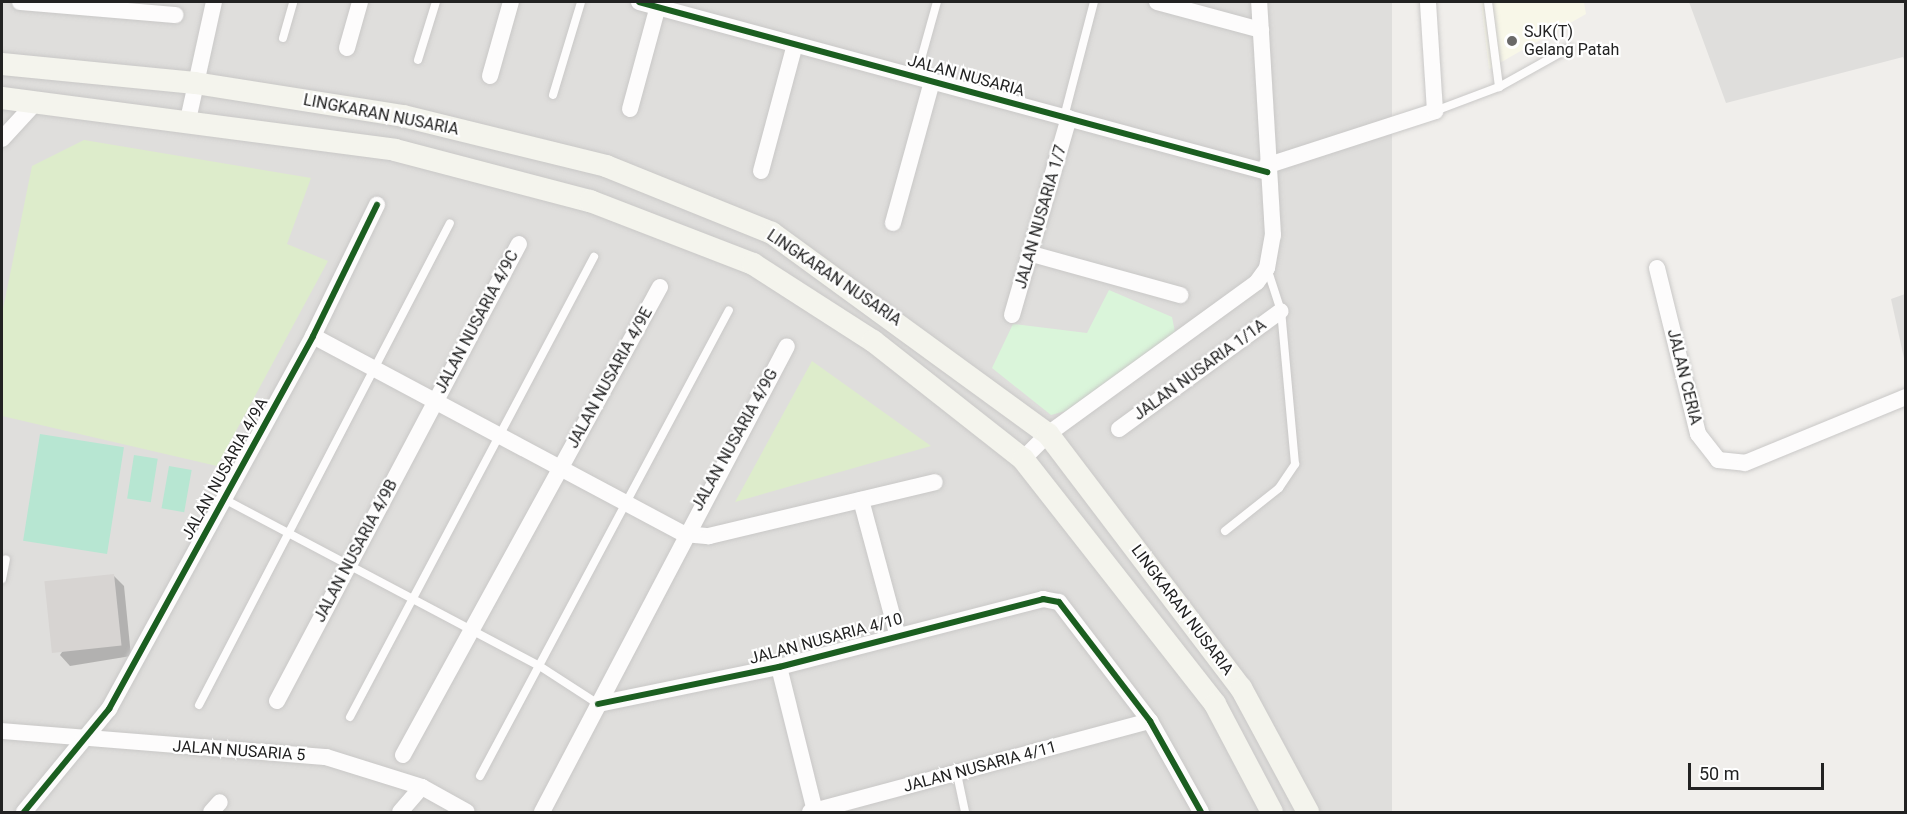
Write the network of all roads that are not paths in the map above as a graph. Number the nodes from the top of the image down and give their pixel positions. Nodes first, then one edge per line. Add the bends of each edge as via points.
1 (20, 2) edge
2 (214, 2) edge
3 (293, 2) edge
4 (360, 2) edge
5 (436, 2) edge
6 (511, 2) edge
7 (581, 2) edge
8 (639, 2) edge
9 (937, 2) edge
10 (1094, 2) edge
11 (1157, 2) edge
12 (1259, 2) edge
13 (1428, 2) edge
14 (1488, 2) edge
15 (658, 4) edge
16 (175, 15) dead end
17 (1261, 30) junction
18 (283, 38) dead end
19 (795, 44) junction
20 (347, 48) dead end
21 (1569, 48) dead end
22 (418, 60) dead end
23 (2, 64) edge
24 (490, 76) dead end
25 (924, 79) junction
26 (195, 83) junction
27 (1499, 87) junction
28 (553, 95) dead end
29 (2, 98) edge
30 (38, 101) junction
31 (630, 108) dead end
32 (1434, 111) junction
33 (1067, 118) junction
34 (188, 120) junction
35 (2, 139) edge
36 (1266, 169) junction
37 (761, 171) dead end
38 (377, 205) dead end
39 (450, 223) dead end
40 (893, 223) dead end
41 (519, 244) dead end
42 (1032, 254) junction
43 (594, 257) dead end
44 (1267, 268) junction
45 (1657, 268) dead end
46 (660, 287) dead end
47 (1180, 295) dead end
48 (729, 310) dead end
49 (1281, 311) junction
50 (1012, 315) dead end
51 (314, 336) junction
52 (787, 346) dead end
53 (374, 368) junction
54 (1905, 397) edge
55 (435, 401) junction
56 (1119, 429) dead end
57 (1048, 434) junction
58 (498, 435) junction
59 (1023, 459) junction
60 (560, 468) junction
61 (935, 482) dead end
62 (224, 499) junction
63 (861, 500) junction
64 (622, 501) junction
65 (1225, 531) dead end
66 (286, 533) junction
67 (684, 534) junction
68 (6, 559) dead end
69 (350, 564) junction
70 (2, 579) edge
71 (412, 597) junction
72 (472, 629) junction
73 (897, 633) junction
74 (538, 665) junction
75 (779, 667) junction
76 (277, 701) dead end
77 (598, 704) junction
78 (199, 705) dead end
79 (350, 717) dead end
80 (1150, 721) junction
81 (2, 731) edge
82 (87, 741) junction
83 (403, 755) dead end
84 (957, 774) junction
85 (480, 776) dead end
86 (422, 787) junction
87 (834, 809) edge
88 (812, 812) edge
89 (24, 813) edge
90 (400, 813) edge
91 (467, 813) edge
92 (542, 813) edge
93 (965, 813) edge
94 (1201, 813) edge
95 (1272, 813) edge
96 (1308, 813) edge

1 - 16 street
2 - 26 street
3 - 18 lane
4 - 20 street
5 - 22 lane
6 - 24 street
7 - 28 lane
8 - 15 street, JALAN NUSARIA
9 - 25 lane
10 - 33 lane
11 - 17 street
12 - 17 street
13 - 32 street
14 - 27 lane
15 - 19 street, JALAN NUSARIA
15 - 31 street
17 - 36 street
19 - 25 street, JALAN NUSARIA
19 - 37 street
21 - 27 lane
23 - 26 main road, LINGKARAN NUSARIA
25 - 33 street, JALAN NUSARIA
25 - 40 street
26 - 34 street
26 - 57 main road, LINGKARAN NUSARIA via 403,116 606,166 772,233
27 - 32 lane
29 - 30 main road, LINGKARAN NUSARIA
30 - 34 main road, LINGKARAN NUSARIA
30 - 35 street
32 - 36 street
33 - 36 street, JALAN NUSARIA
33 - 42 street, JALAN NUSARIA 1/7
34 - 59 main road, LINGKARAN NUSARIA via 395,150 591,201 753,264 873,341
36 - 44 street via 1273,235
38 - 51 street, JALAN NUSARIA 4/9A
39 - 53 lane
41 - 55 street, JALAN NUSARIA 4/9C
42 - 47 street
42 - 50 street, JALAN NUSARIA 1/7
43 - 58 lane
44 - 49 lane
44 - 57 street via 1257,282
45 - 54 street, JALAN CERIA via 1698,434 1718,460 1745,463
46 - 60 street, JALAN NUSARIA 4/9E
48 - 64 lane
49 - 56 street, JALAN NUSARIA 1/1A
49 - 65 lane via 1295,464 1279,488
51 - 53 street
51 - 62 street, JALAN NUSARIA 4/9A
52 - 67 street, JALAN NUSARIA 4/9G
53 - 55 street
53 - 66 lane
55 - 58 street
55 - 69 street, JALAN NUSARIA 4/9B
57 - 59 street
57 - 96 main road, LINGKARAN NUSARIA via 1241,688
58 - 60 street
58 - 71 lane
59 - 95 main road, LINGKARAN NUSARIA via 1215,704
60 - 64 street
60 - 72 street, JALAN NUSARIA 4/9E
61 - 63 street
62 - 66 lane
62 - 82 street, JALAN NUSARIA 4/9A
63 - 67 street via 709,536
63 - 73 street
64 - 67 street
64 - 74 lane
66 - 69 lane
66 - 78 lane
67 - 77 street, JALAN NUSARIA 4/9G
68 - 70 lane
69 - 71 lane
69 - 76 street, JALAN NUSARIA 4/9B
71 - 72 lane
71 - 79 lane
72 - 74 lane
72 - 83 street, JALAN NUSARIA 4/9E
73 - 75 street, JALAN NUSARIA 4/10
73 - 80 street, JALAN NUSARIA 4/10 via 1043,599 1059,602
74 - 77 lane
74 - 85 lane
75 - 77 street, JALAN NUSARIA 4/10
75 - 88 street
77 - 92 street, JALAN NUSARIA 4/9G
80 - 84 street, JALAN NUSARIA 4/11
80 - 94 street
81 - 82 street, JALAN NUSARIA 5
82 - 86 street, JALAN NUSARIA 5 via 326,757
82 - 89 street, JALAN NUSARIA 4/9A
84 - 87 street, JALAN NUSARIA 4/11
84 - 93 lane
86 - 90 street
86 - 91 street, JALAN NUSARIA 5
87 - 88 street, JALAN NUSARIA 4/11

